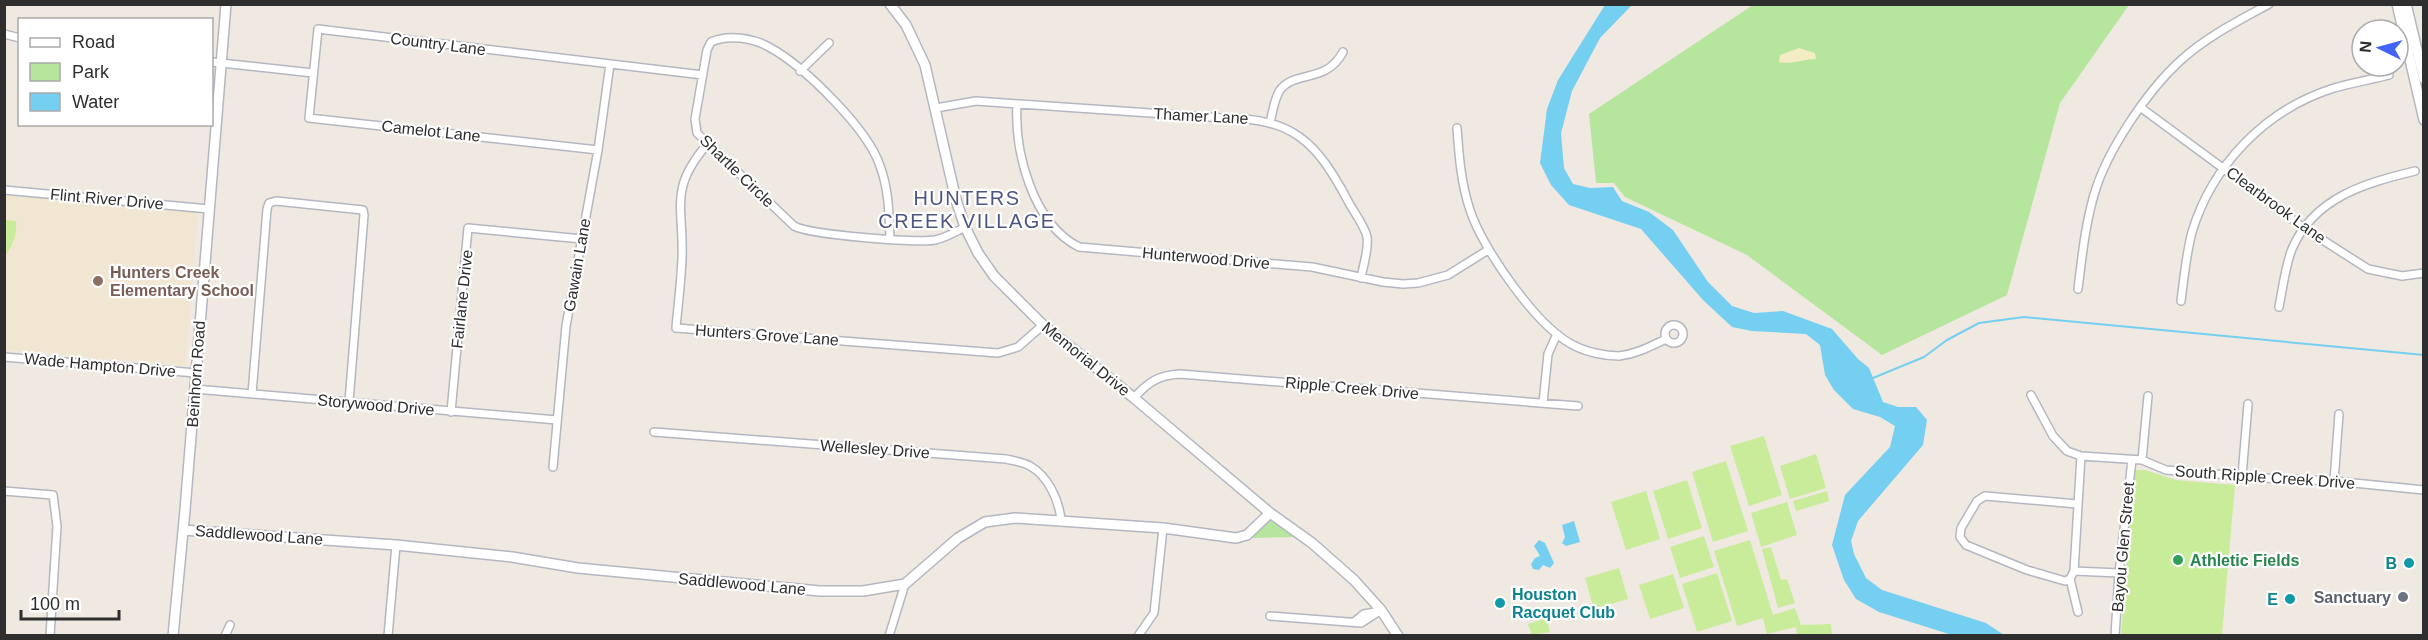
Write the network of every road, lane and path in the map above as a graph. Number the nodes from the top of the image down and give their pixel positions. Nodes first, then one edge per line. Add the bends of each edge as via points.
1 (226, 4) edge
2 (890, 4) edge
3 (2269, 4) edge
4 (2397, 4) edge
5 (2406, 4) edge
6 (829, 43) dead end
7 (1343, 52) dead end
8 (216, 63) edge
9 (610, 64) junction
10 (800, 71) junction
11 (313, 74) junction
12 (703, 75) junction
13 (2377, 78) edge
14 (2424, 79) edge
15 (1017, 104) junction
16 (2140, 106) junction
17 (936, 108) junction
18 (2423, 118) edge
19 (1270, 122) junction
20 (213, 126) edge
21 (213, 126) edge
22 (1457, 128) dead end
23 (708, 143) junction
24 (598, 150) junction
25 (2223, 167) junction
26 (2415, 171) dead end
27 (4, 190) edge
28 (209, 209) junction
29 (965, 227) junction
30 (2304, 228) junction
31 (582, 239) junction
32 (890, 239) junction
33 (1488, 250) junction
34 (2424, 273) edge
35 (1361, 278) junction
36 (2078, 289) dead end
37 (2181, 301) dead end
38 (2279, 307) dead end
39 (1043, 325) junction
40 (1557, 334) junction
41 (1666, 339) dead end
42 (4, 357) edge
43 (196, 373) junction
44 (195, 389) junction
45 (252, 394) junction
46 (2031, 395) dead end
47 (2148, 396) dead end
48 (1134, 398) junction
49 (349, 402) junction
50 (1543, 403) junction
51 (2248, 404) dead end
52 (1578, 406) dead end
53 (451, 412) junction
54 (2339, 414) dead end
55 (558, 420) junction
56 (654, 432) dead end
57 (2081, 456) junction
58 (2132, 460) junction
59 (2142, 460) junction
60 (553, 467) dead end
61 (2242, 476) junction
62 (2334, 481) junction
63 (2424, 490) edge
64 (4, 491) edge
65 (2078, 504) junction
66 (1270, 513) junction
67 (1061, 520) junction
68 (1163, 528) junction
69 (183, 530) junction
70 (396, 545) junction
71 (2074, 571) junction
72 (2119, 573) junction
73 (2070, 579) junction
74 (905, 584) junction
75 (1381, 610) junction
76 (2078, 612) dead end
77 (1270, 616) dead end
78 (230, 625) dead end
79 (50, 636) edge
80 (173, 636) edge
81 (225, 636) edge
82 (388, 636) edge
83 (889, 636) edge
84 (1138, 636) edge
85 (1398, 636) edge
86 (2115, 636) edge

1 - 8 street, Beinhorn Road
2 - 17 street, Memorial Drive via 906,25 925,65
3 - 16 street via 2225,27 2180,61
4 - 18 street
5 - 14 street
6 - 10 street
7 - 19 street via 1330,69 1290,82 1281,89
8 - 11 street
8 - 20 street, Beinhorn Road
9 - 11 street, Country Lane via 318,29
9 - 12 street, Country Lane
9 - 24 street, Gawain Lane
10 - 12 street, Shartle Circle via 770,47 728,38 711,42
10 - 32 street, Shartle Circle via 865,134 885,184
11 - 24 street, Camelot Lane via 309,118
12 - 23 street, Shartle Circle via 695,126
13 - 25 street via 2331,90 2286,109 2247,139
15 - 17 street, Thamer Lane via 976,101
15 - 19 street, Thamer Lane
15 - 35 street, Hunterwood Drive via 1018,142 1039,205 1057,232 1079,247 1312,267
16 - 25 street, Clearbrook Lane
16 - 36 street via 2094,192
17 - 29 street, Memorial Drive
19 - 35 street, Thamer Lane via 1292,131 1328,165 1367,236
21 - 28 street, Beinhorn Road
22 - 33 street via 1460,169 1470,210
23 - 32 street, Shartle Circle via 794,226
23 - 39 street, Hunters Grove Lane via 684,178 680,201 682,258 676,328 998,353 1018,347
24 - 31 street, Gawain Lane
25 - 30 street, Clearbrook Lane
25 - 37 street via 2192,233
26 - 30 street via 2345,193 2323,207
27 - 28 street, Flint River Drive
28 - 43 street, Beinhorn Road
29 - 32 street, Shartle Circle via 926,241
29 - 39 street, Memorial Drive via 994,276
30 - 34 street, Clearbrook Lane via 2368,269 2402,276
30 - 38 street via 2289,257
31 - 53 street, Fairlane Drive via 468,228
31 - 55 street, Gawain Lane via 566,326
33 - 35 street, Hunterwood Drive via 1432,281 1403,284
33 - 40 street via 1520,296
39 - 48 street, Memorial Drive
40 - 41 street via 1574,345 1618,356 1638,353
40 - 50 street via 1548,354
42 - 43 street, Wade Hampton Drive
43 - 44 street, Beinhorn Road
44 - 45 street, Storywood Drive
44 - 69 street, Beinhorn Road
45 - 49 street, Storywood Drive
45 - 49 street via 267,209 276,201 363,210
46 - 57 street, South Ripple Creek Drive via 2053,435 2067,451
47 - 59 street
48 - 50 street, Ripple Creek Drive via 1154,379 1180,374
48 - 66 street, Memorial Drive
49 - 53 street, Storywood Drive
50 - 52 street, Ripple Creek Drive
51 - 61 street
53 - 55 street, Storywood Drive
54 - 62 street
55 - 60 street, Gawain Lane
56 - 67 street, Wellesley Drive via 1006,459 1030,466 1047,480 1060,508
57 - 58 street, South Ripple Creek Drive
57 - 65 street
58 - 59 street, South Ripple Creek Drive
58 - 72 street, Bayou Glen Street
59 - 61 street, South Ripple Creek Drive via 2166,470
61 - 62 street, South Ripple Creek Drive
62 - 63 street, South Ripple Creek Drive
64 - 79 street via 53,495 57,526
65 - 71 street
65 - 73 street via 1985,496 1977,501 1960,537 1966,545 2027,570
66 - 68 street via 1247,535 1236,538
66 - 75 street, Memorial Drive via 1354,580
67 - 68 street
67 - 74 street via 1015,518 985,522 958,538
68 - 84 street via 1155,613
69 - 70 street, Saddlewood Lane
69 - 80 street, Beinhorn Road
70 - 74 street, Saddlewood Lane via 578,568 820,591 863,591
70 - 82 street
71 - 72 street
71 - 73 street
72 - 86 street, Bayou Glen Street
73 - 76 street
74 - 83 street
75 - 77 street via 1361,623
75 - 85 street, Memorial Drive
78 - 81 street

